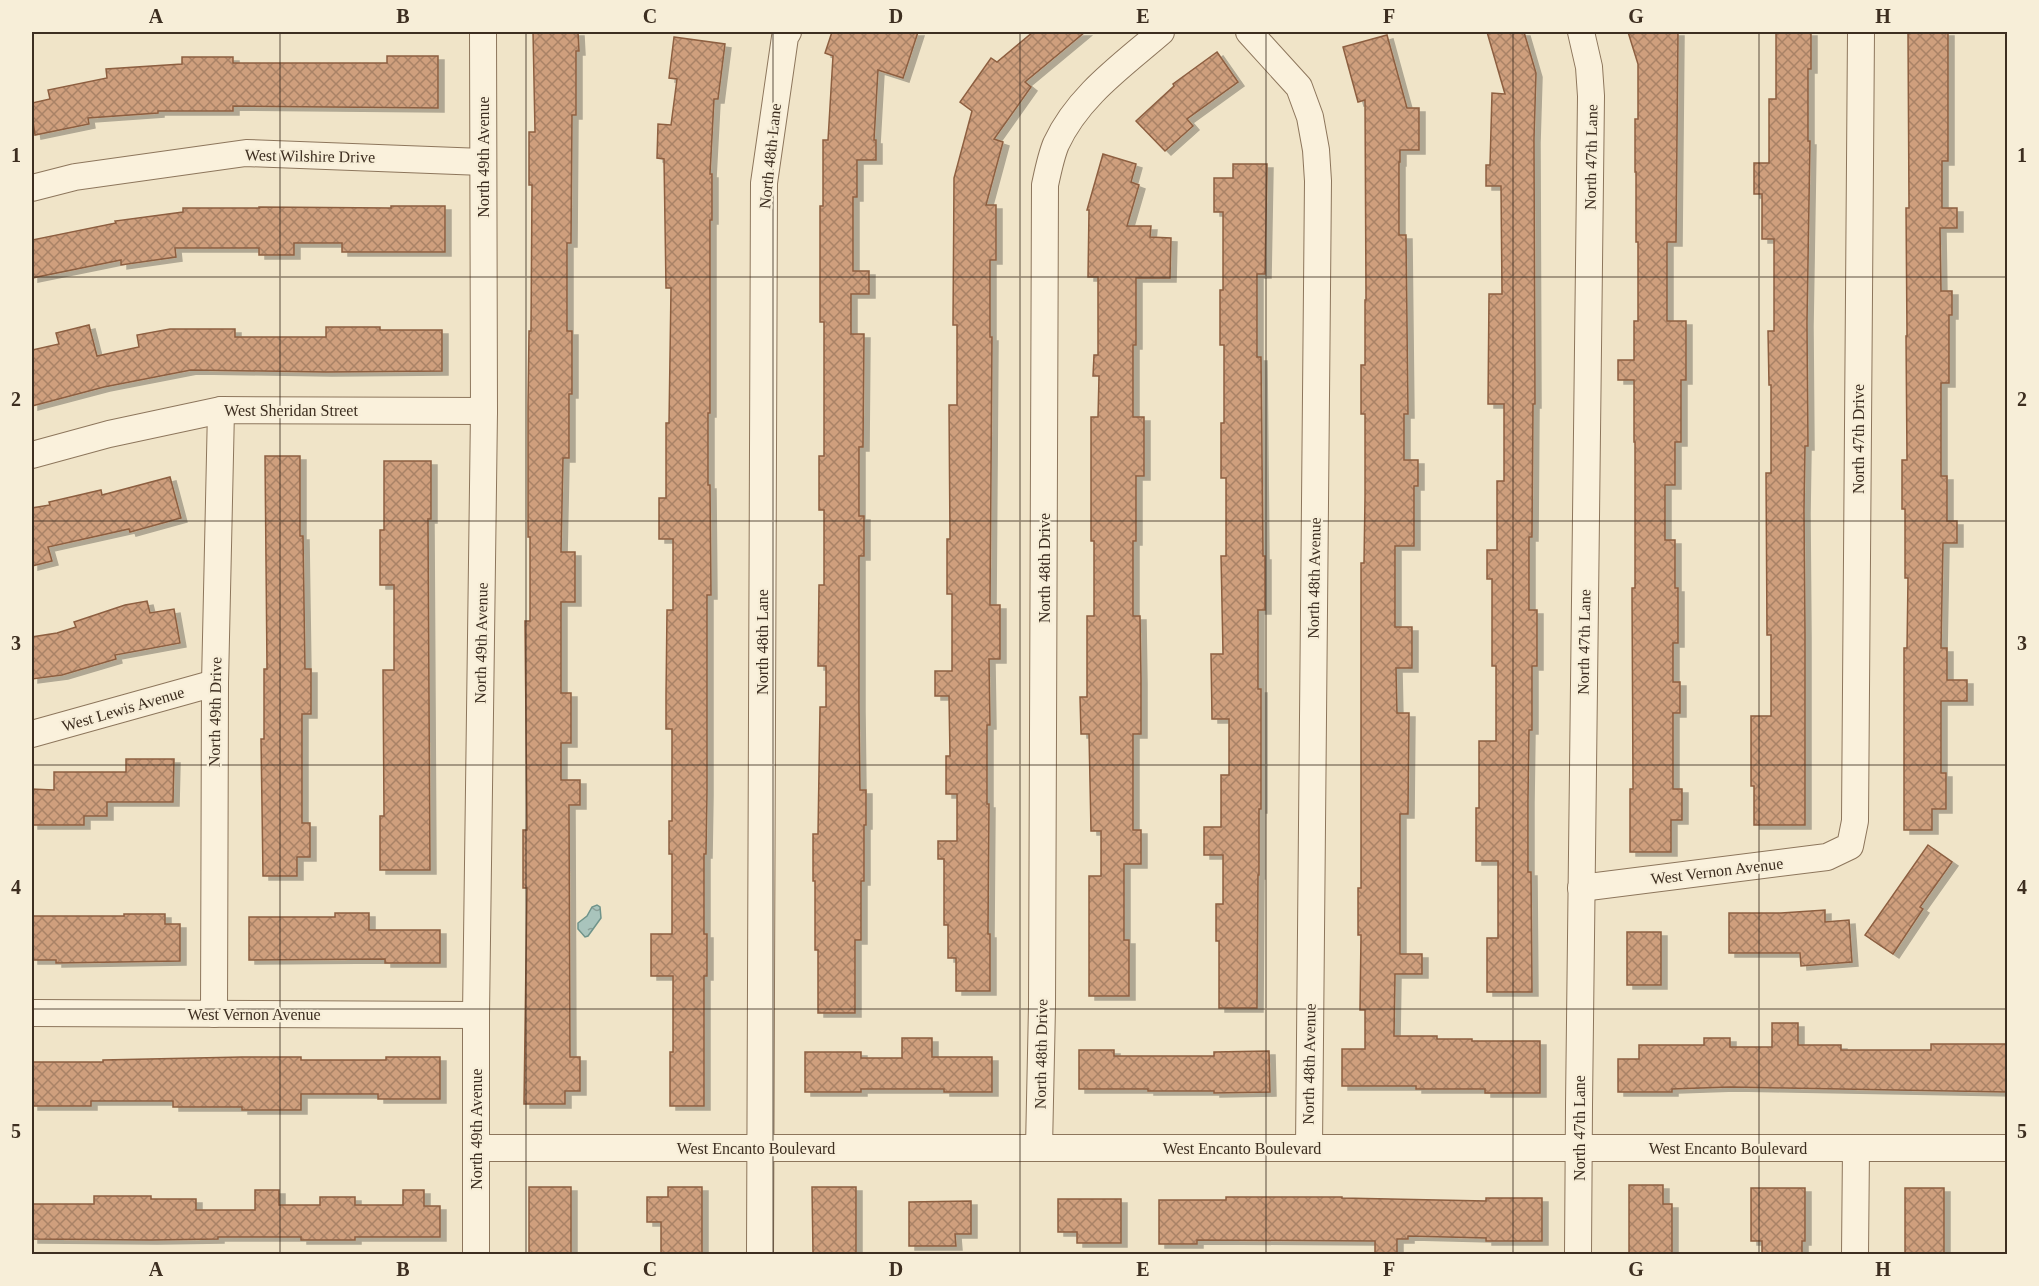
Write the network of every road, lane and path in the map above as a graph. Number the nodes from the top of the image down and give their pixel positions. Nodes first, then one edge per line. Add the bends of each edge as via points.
1 (483, 32) edge
2 (788, 32) edge
3 (1161, 32) edge
4 (1249, 32) edge
5 (1581, 32) edge
6 (1861, 32) edge
7 (483, 162) junction
8 (32, 188) edge
9 (221, 410) junction
10 (484, 411) junction
11 (32, 455) edge
12 (215, 683) junction
13 (32, 734) edge
14 (1850, 846) joint
15 (1581, 888) junction
16 (32, 1013) edge
17 (214, 1014) junction
18 (476, 1015) junction
19 (1309, 1147) junction
20 (476, 1148) junction
21 (760, 1148) junction
22 (1039, 1148) junction
23 (1579, 1148) junction
24 (1856, 1148) junction
25 (2007, 1148) edge
26 (476, 1254) edge
27 (760, 1254) edge
28 (1578, 1254) edge
29 (1855, 1254) edge

1 - 7 street, North 49th Avenue
2 - 21 street, North 48th Lane via 764,183
3 - 22 street, North 48th Drive via 1095,89 1076,111 1056,144 1045,184
4 - 19 street, North 48th Avenue via 1299,87 1310,117 1318,181
5 - 15 street, North 47th Lane via 1591,96
6 - 14 street, North 47th Drive via 1855,821
7 - 8 street, West Wilshire Drive via 246,153 75,177
7 - 10 street, North 49th Avenue
9 - 10 street, West Sheridan Street
9 - 11 street, West Sheridan Street
9 - 12 street, North 49th Drive
10 - 18 street, North 49th Avenue
12 - 13 street, West Lewis Avenue
12 - 17 street, North 49th Drive
14 - 15 street, West Vernon Avenue via 1827,857
15 - 23 street, North 47th Lane
16 - 17 street, West Vernon Avenue
17 - 18 street, West Vernon Avenue
18 - 20 street, North 49th Avenue
19 - 22 street, West Encanto Boulevard
19 - 23 street, West Encanto Boulevard
20 - 21 street, West Encanto Boulevard
20 - 26 street, North 49th Avenue
21 - 22 street, West Encanto Boulevard
21 - 27 street, North 48th Lane
23 - 24 street, West Encanto Boulevard
23 - 28 street, North 47th Lane
24 - 25 street, West Encanto Boulevard
24 - 29 street

